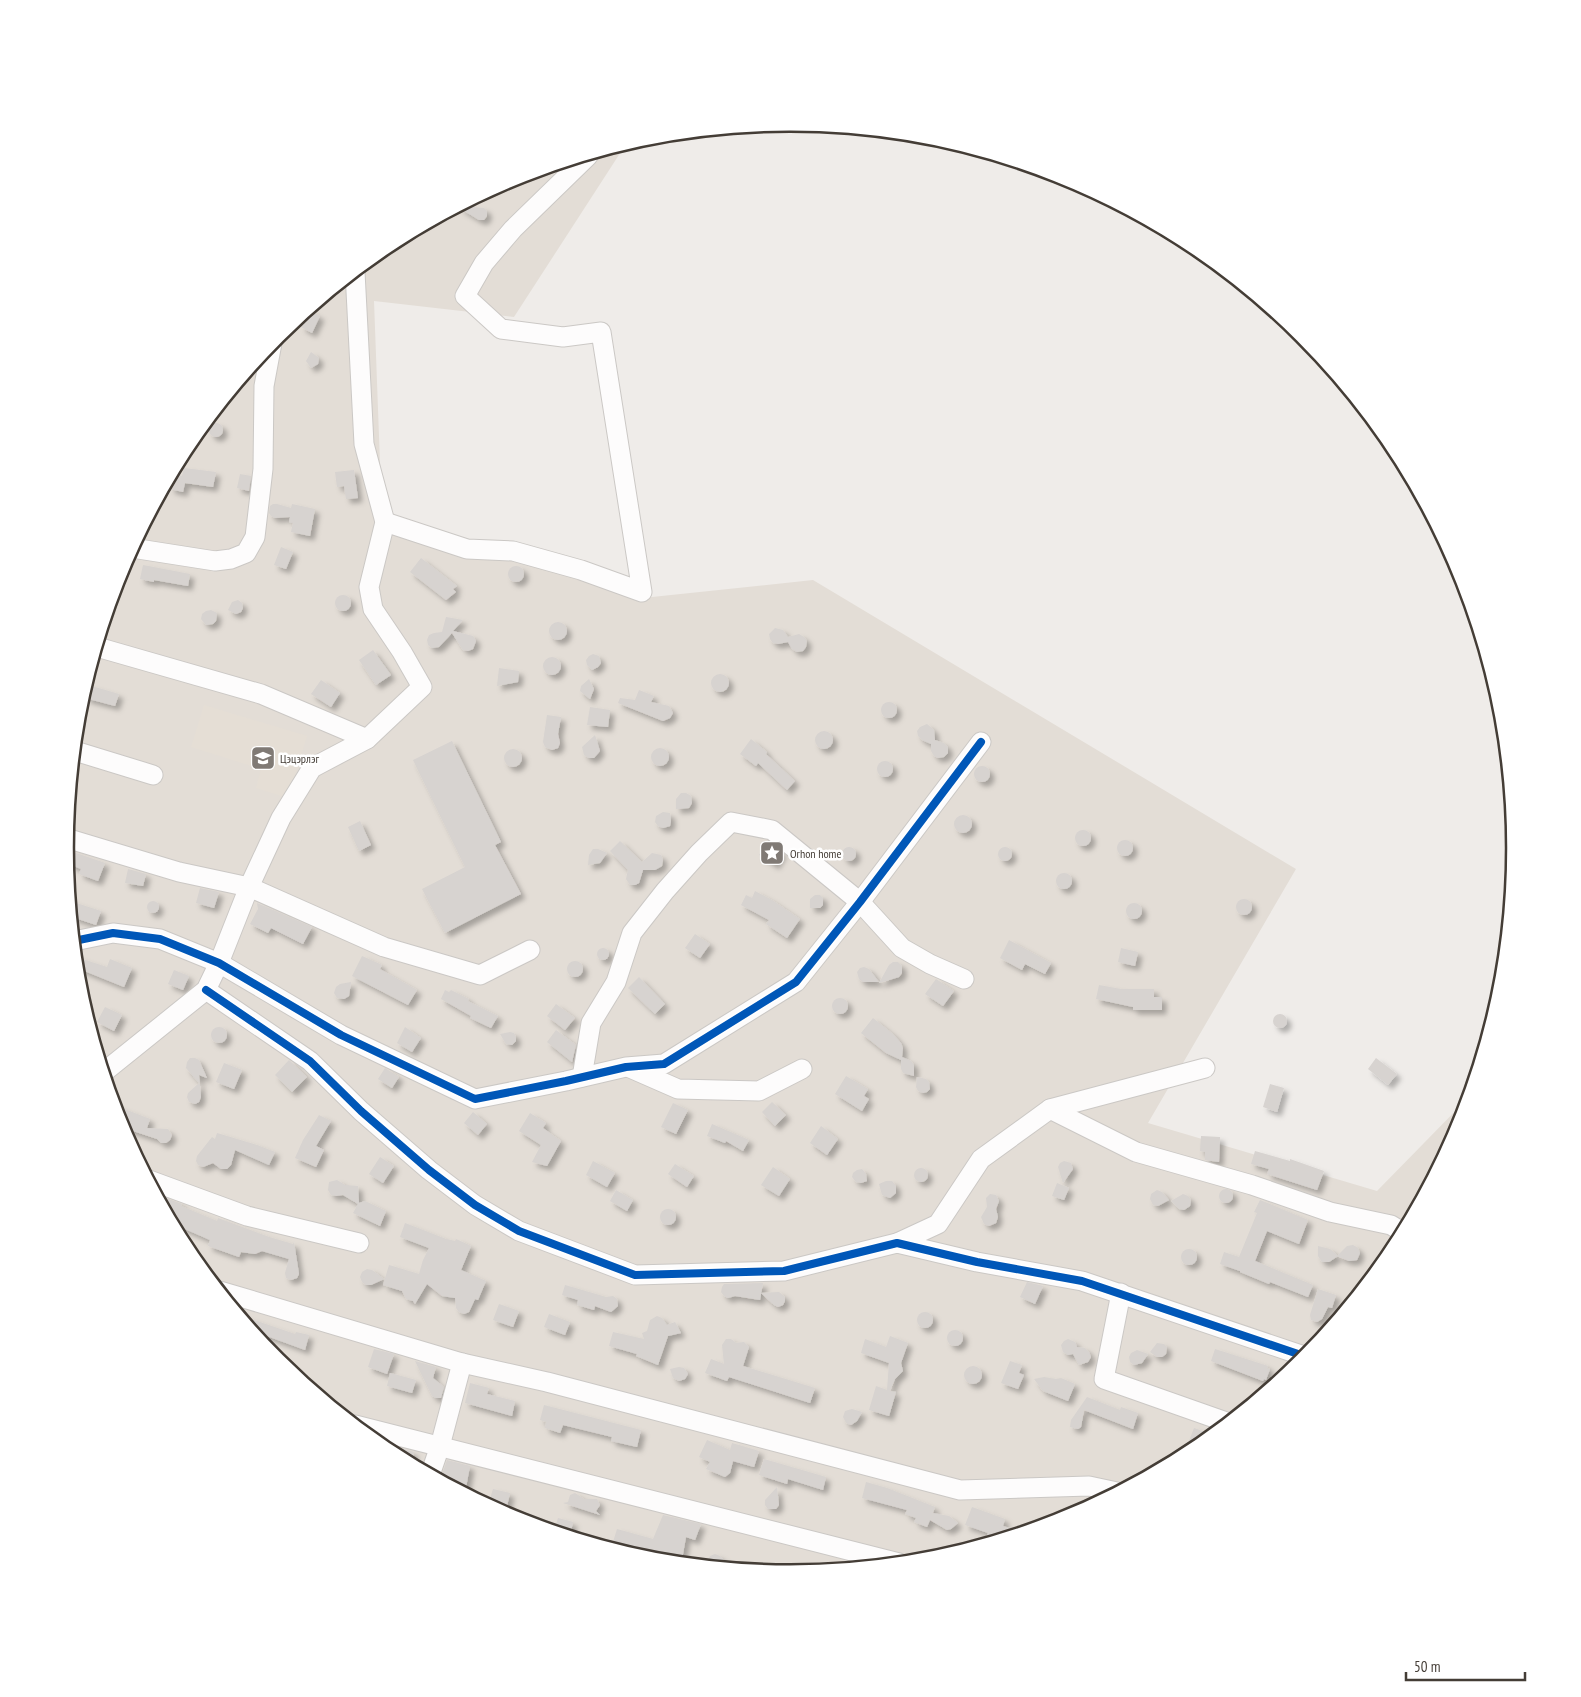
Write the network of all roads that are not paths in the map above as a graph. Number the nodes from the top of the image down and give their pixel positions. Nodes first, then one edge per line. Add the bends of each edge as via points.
1 (580, 164) edge
2 (355, 279) edge
3 (269, 358) edge
4 (385, 522) junction
5 (140, 549) edge
6 (102, 649) edge
7 (367, 739) junction
8 (981, 742) dead end
9 (80, 753) edge
10 (153, 776) dead end
11 (74, 840) edge
12 (249, 887) junction
13 (860, 902) junction
14 (80, 940) edge
15 (530, 950) dead end
16 (219, 963) junction
17 (964, 979) dead end
18 (206, 990) junction
19 (626, 1067) junction
20 (109, 1068) edge
21 (1205, 1068) dead end
22 (802, 1069) dead end
23 (582, 1076) junction
24 (1050, 1109) junction
25 (157, 1183) edge
26 (1397, 1229) edge
27 (359, 1243) dead end
28 (897, 1243) junction
29 (1121, 1293) junction
30 (229, 1294) edge
31 (1298, 1354) edge
32 (462, 1363) junction
33 (1222, 1421) edge
34 (371, 1429) edge
35 (440, 1446) junction
36 (432, 1469) edge
37 (1109, 1490) edge
38 (884, 1559) edge

1 - 4 street via 513,228 484,263 466,296 500,329 563,337 601,332 642,592 547,560 513,551 467,549
2 - 4 street via 364,444
3 - 5 street via 264,386 263,469 255,538 246,553 214,561
4 - 7 street via 369,587 372,609 422,687
6 - 7 street via 261,694
7 - 12 street via 312,768 281,818
8 - 13 street
9 - 10 street
11 - 12 street via 179,872
12 - 15 street via 384,946 480,975
12 - 16 street
13 - 17 street via 902,948
13 - 19 street via 796,982 664,1064
13 - 23 street via 772,830 731,822 693,859 632,933 616,982 591,1023
14 - 16 street via 113,933 160,939
16 - 18 street
16 - 23 street via 341,1035 475,1099
18 - 20 street
18 - 28 street via 310,1060 361,1111 475,1205 519,1231 635,1275 784,1271
19 - 22 street via 678,1089 759,1091
19 - 23 street
21 - 24 street
24 - 26 street via 1136,1152 1252,1185 1330,1212
24 - 28 street via 981,1159 938,1224
25 - 27 street via 247,1216
28 - 29 street via 977,1262 1082,1281
29 - 31 street
29 - 33 street via 1104,1379
30 - 32 street
32 - 35 street
32 - 37 street via 547,1382 960,1490 1089,1486
34 - 35 street
35 - 36 street
35 - 38 street

